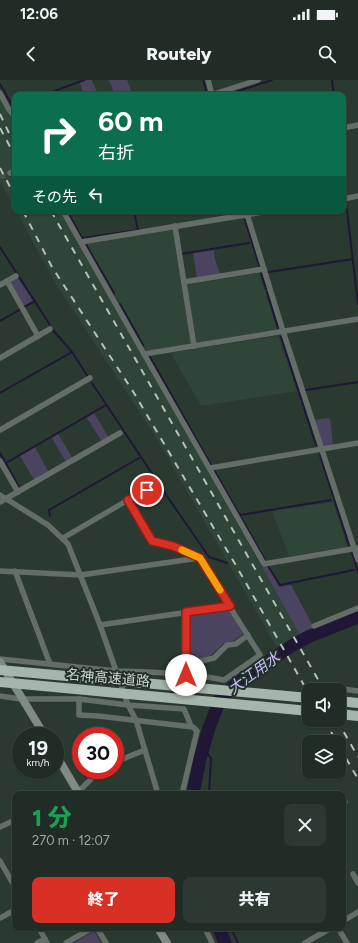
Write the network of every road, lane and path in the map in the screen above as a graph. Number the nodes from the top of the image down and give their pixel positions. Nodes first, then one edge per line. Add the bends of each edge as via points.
1 (208, 80) edge
2 (258, 80) edge
3 (211, 92) edge
4 (221, 92) edge
5 (0, 93) edge
6 (12, 113) edge
7 (358, 125) edge
8 (346, 127) edge
9 (358, 196) edge
10 (346, 198) edge
11 (65, 214) edge
12 (241, 214) edge
13 (247, 214) edge
14 (175, 226) junction
15 (81, 242) junction
16 (264, 269) junction
17 (16, 276) dead end
18 (7, 281) junction
19 (184, 282) junction
20 (0, 285) edge
21 (358, 319) edge
22 (50, 329) dead end
23 (283, 331) junction
24 (38, 336) junction
25 (194, 346) junction
26 (144, 354) junction
27 (0, 358) edge
28 (90, 378) dead end
29 (0, 430) edge
30 (120, 433) dead end
31 (358, 443) edge
32 (322, 450) junction
33 (0, 461) edge
34 (210, 468) junction
35 (157, 484) dead end
36 (18, 492) junction
37 (0, 495) edge
38 (6, 499) junction
39 (128, 500) junction
40 (0, 502) edge
41 (63, 538) junction
42 (356, 548) edge
43 (200, 558) junction
44 (358, 560) edge
45 (0, 570) edge
46 (15, 571) junction
47 (81, 575) junction
48 (230, 606) junction
49 (358, 608) edge
50 (186, 612) junction
51 (100, 625) junction
52 (314, 626) dead end
53 (248, 635) junction
54 (0, 659) edge
55 (0, 662) edge
56 (50, 664) junction
57 (0, 670) edge
58 (116, 671) junction
59 (186, 675) junction
60 (196, 675) junction
61 (0, 682) edge
62 (346, 689) edge
63 (358, 691) edge
64 (0, 696) edge
65 (302, 697) edge
66 (22, 699) junction
67 (79, 699) junction
68 (346, 702) edge
69 (358, 703) edge
70 (128, 705) junction
71 (302, 710) edge
72 (346, 715) edge
73 (358, 716) edge
74 (136, 720) junction
75 (191, 726) junction
76 (39, 727) edge
77 (145, 750) junction
78 (124, 758) edge
79 (64, 769) edge
80 (91, 779) edge
81 (76, 791) edge
82 (79, 791) edge
83 (157, 791) edge
84 (183, 791) edge
85 (12, 821) edge
86 (0, 827) edge
87 (0, 861) edge
88 (353, 874) dead end
89 (12, 877) edge
90 (358, 883) edge
91 (12, 912) edge
92 (358, 912) edge
93 (0, 918) edge
94 (346, 919) edge
95 (41, 931) edge
96 (87, 931) edge
97 (99, 931) edge
98 (160, 931) edge
99 (206, 931) edge
100 (326, 931) edge
101 (340, 931) edge
102 (46, 941) edge
103 (37, 943) edge
104 (66, 943) edge
105 (106, 943) edge
106 (167, 943) edge
107 (212, 943) edge
108 (305, 943) edge
109 (347, 943) edge

1 - 3 street
2 - 4 street
5 - 6 street
7 - 8 street
9 - 10 street
11 - 15 street
12 - 14 street
13 - 16 street
14 - 15 street
14 - 19 street
15 - 26 street
16 - 19 street
16 - 23 street
17 - 18 street
18 - 20 street
18 - 24 street
19 - 25 street
21 - 23 street
22 - 24 street
23 - 25 street
23 - 32 street
24 - 27 street
25 - 26 street
26 - 34 street
28 - 29 street
30 - 36 street
31 - 32 street
32 - 34 street
32 - 42 street
33 - 36 street
34 - 42 street via 264,564
35 - 39 street
36 - 38 street
37 - 38 street
38 - 40 street
38 - 41 street via 48,525
39 - 41 street
39 - 43 street via 152,541 173,546
41 - 47 street
42 - 44 street
43 - 47 street
43 - 48 street
45 - 46 street
46 - 47 street
46 - 56 street
47 - 51 street
48 - 50 street
48 - 53 street
49 - 52 street
50 - 51 street
50 - 59 street
51 - 58 street
53 - 60 street via 236,644 227,645 214,658 201,661
53 - 60 street via 260,656 224,680
54 - 56 street
55 - 66 main road
56 - 58 street
57 - 65 highway, 名神高速道路, bridge
58 - 59 street
58 - 70 street
59 - 60 street
61 - 71 highway, 名神高速道路, bridge
62 - 63 street
64 - 66 street
66 - 67 street
66 - 76 main road
67 - 70 street
67 - 74 street via 79,715
68 - 69 highway
70 - 74 street
70 - 75 street via 184,709
72 - 73 highway
74 - 75 street
74 - 77 street
75 - 84 street via 197,731
77 - 78 street
77 - 83 street
79 - 81 main road
80 - 82 street
85 - 86 street
87 - 89 street
88 - 90 street
91 - 93 street
92 - 94 street
95 - 102 street
96 - 104 street
97 - 105 street
98 - 106 main road
99 - 107 street
100 - 108 street
101 - 109 street
102 - 103 street

